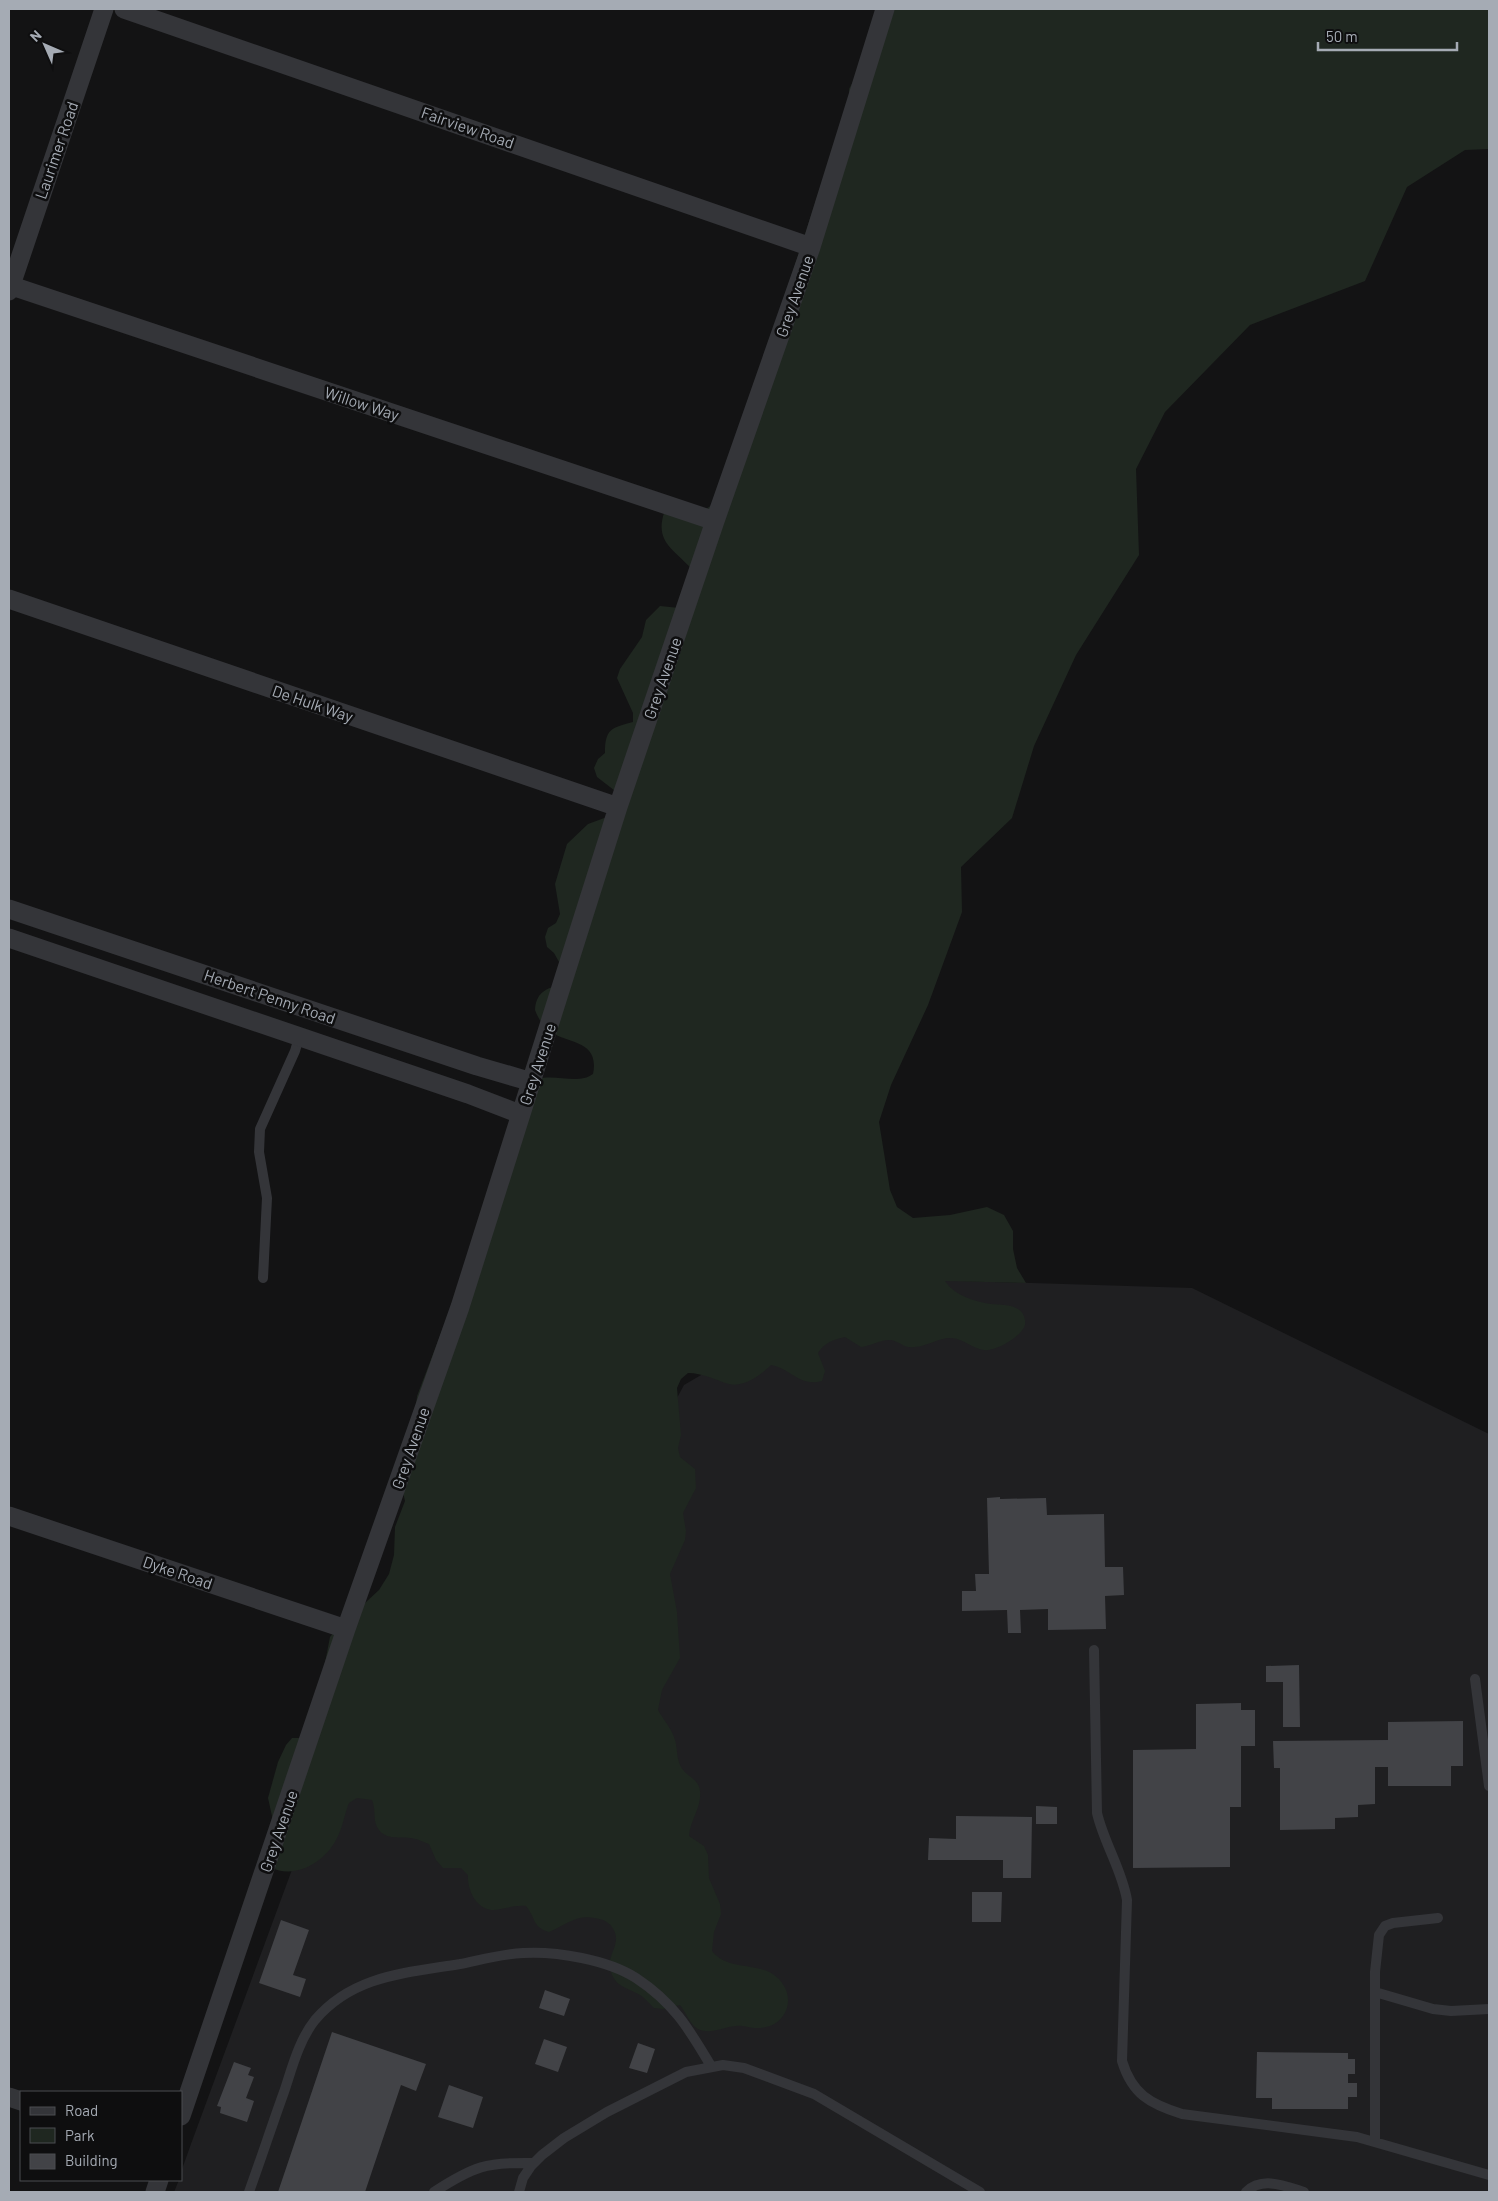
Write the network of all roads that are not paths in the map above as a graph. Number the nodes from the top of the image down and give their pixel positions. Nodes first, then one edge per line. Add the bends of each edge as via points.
1 (104, 9) edge
2 (124, 9) edge
3 (885, 9) edge
4 (811, 247) junction
5 (9, 287) edge
6 (715, 521) junction
7 (9, 598) edge
8 (618, 807) junction
9 (9, 909) edge
10 (9, 938) edge
11 (299, 1036) junction
12 (532, 1082) junction
13 (520, 1114) junction
14 (263, 1278) dead end
15 (9, 1516) edge
16 (346, 1629) junction
17 (1094, 1650) dead end
18 (1476, 1678) dead end
19 (1489, 1786) edge
20 (1438, 1918) dead end
21 (1375, 1992) junction
22 (1489, 2009) edge
23 (711, 2066) junction
24 (182, 2113) edge
25 (1375, 2141) junction
26 (534, 2162) junction
27 (1489, 2175) edge
28 (249, 2192) edge
29 (434, 2192) edge
30 (519, 2192) edge
31 (980, 2192) edge
32 (1246, 2192) edge
33 (1304, 2192) edge

1 - 5 street, Laurimer Road
2 - 4 street, Fairview Road
3 - 4 street, Grey Avenue
4 - 6 street, Grey Avenue
5 - 6 street, Willow Way
6 - 8 street, Grey Avenue
7 - 8 street, De Hulk Way
8 - 12 street, Grey Avenue
9 - 12 street, Herbert Penny Road
10 - 11 street, Herbert Penny Road
11 - 13 street, Herbert Penny Road
11 - 14 lane via 260,1129 259,1152 267,1198
12 - 13 street, Grey Avenue
13 - 16 street, Grey Avenue via 460,1307
15 - 16 street, Dyke Road
16 - 24 street, Grey Avenue
17 - 25 lane via 1097,1813 1128,1900 1122,2061 1126,2074 1148,2100 1182,2114
18 - 19 lane
20 - 21 lane via 1385,1926 1379,1935
21 - 22 lane via 1433,2009
21 - 25 lane
23 - 26 lane via 686,2072 607,2112 564,2138
23 - 28 lane via 668,2002 635,1978 600,1962 524,1953 393,1975 364,1983 336,1998 314,2021 299,2047
23 - 31 lane via 744,2068 814,2094
25 - 27 lane
26 - 29 lane via 484,2165
26 - 30 lane via 523,2178
32 - 33 lane via 1259,2184 1278,2184

